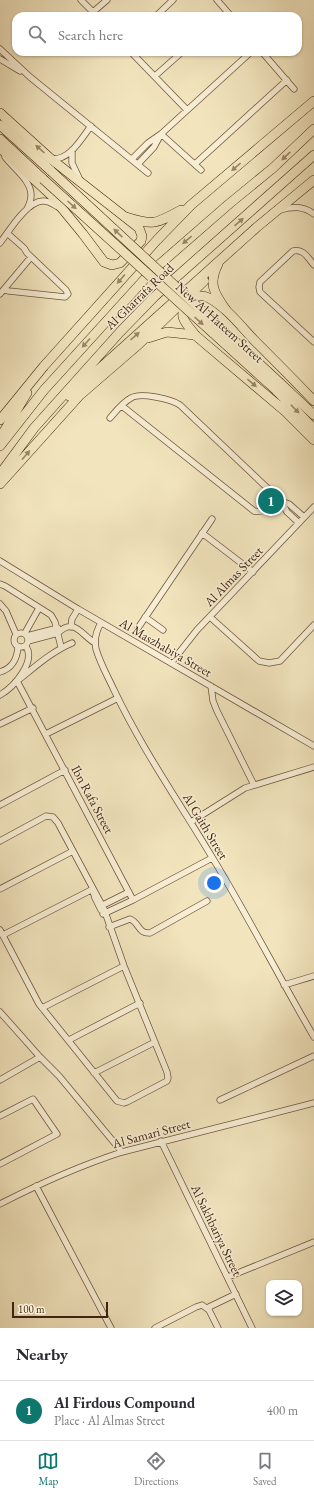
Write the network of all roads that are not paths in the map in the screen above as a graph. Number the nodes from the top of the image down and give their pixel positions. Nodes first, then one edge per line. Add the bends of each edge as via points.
1 (81, 0) edge
2 (107, 0) edge
3 (172, 0) edge
4 (217, 0) edge
5 (93, 12) edge
6 (97, 12) edge
7 (160, 12) edge
8 (227, 12) edge
9 (0, 49) edge
10 (136, 56) edge
11 (178, 56) edge
12 (247, 56) edge
13 (266, 56) edge
14 (0, 59) edge
15 (155, 76) junction
16 (30, 78) junction
17 (287, 80) junction
18 (294, 89) dead end
19 (314, 101) edge
20 (187, 110) junction
21 (0, 113) edge
22 (0, 125) edge
23 (91, 126) junction
24 (314, 129) edge
25 (161, 134) junction
26 (0, 139) edge
27 (0, 149) edge
28 (72, 150) junction
29 (314, 155) edge
30 (51, 159) junction
31 (132, 159) junction
32 (138, 164) junction
33 (195, 164) junction
34 (201, 170) dead end
35 (148, 173) dead end
36 (314, 180) edge
37 (82, 184) junction
38 (191, 205) junction
39 (27, 209) junction
40 (63, 209) junction
41 (276, 211) junction
42 (314, 214) edge
43 (126, 217) junction
44 (6, 235) junction
45 (0, 243) edge
46 (29, 255) junction
47 (220, 260) junction
48 (314, 266) edge
49 (206, 272) junction
50 (2, 292) edge
51 (226, 310) junction
52 (194, 335) junction
53 (314, 342) edge
54 (139, 344) junction
55 (44, 366) junction
56 (278, 386) junction
57 (314, 401) edge
58 (122, 406) junction
59 (314, 415) edge
60 (110, 418) dead end
61 (0, 420) edge
62 (34, 428) junction
63 (314, 429) edge
64 (0, 438) edge
65 (314, 440) edge
66 (0, 446) edge
67 (0, 474) edge
68 (0, 484) edge
69 (279, 499) junction
70 (314, 507) edge
71 (304, 517) junction
72 (212, 519) dead end
73 (299, 523) junction
74 (202, 533) junction
75 (0, 562) edge
76 (252, 574) junction
77 (0, 584) edge
78 (0, 604) edge
79 (39, 608) junction
80 (78, 610) junction
81 (145, 617) junction
82 (210, 617) junction
83 (101, 623) junction
84 (314, 624) edge
85 (71, 626) junction
86 (138, 628) dead end
87 (58, 630) junction
88 (163, 630) dead end
89 (16, 634) junction
90 (26, 639) junction
91 (72, 643) dead end
92 (95, 644) junction
93 (18, 647) junction
94 (61, 647) junction
95 (171, 663) junction
96 (0, 672) edge
97 (17, 681) junction
98 (211, 686) junction
99 (0, 695) edge
100 (118, 698) junction
101 (33, 708) junction
102 (0, 724) edge
103 (46, 734) junction
104 (314, 746) edge
105 (314, 767) edge
106 (65, 770) junction
107 (254, 785) junction
108 (0, 805) edge
109 (191, 822) junction
110 (0, 841) edge
111 (73, 851) junction
112 (212, 858) junction
113 (0, 889) edge
114 (92, 889) junction
115 (129, 892) junction
116 (133, 900) junction
117 (207, 901) dead end
118 (101, 906) junction
119 (105, 914) junction
120 (110, 926) junction
121 (2, 933) edge
122 (124, 966) junction
123 (314, 976) edge
124 (284, 985) junction
125 (140, 1003) junction
126 (42, 1008) junction
127 (0, 1012) edge
128 (314, 1037) edge
129 (69, 1040) junction
130 (155, 1042) junction
131 (314, 1056) edge
132 (40, 1057) junction
133 (94, 1073) junction
134 (0, 1080) edge
135 (220, 1100) dead end
136 (314, 1103) edge
137 (0, 1116) edge
138 (161, 1141) junction
139 (122, 1152) junction
140 (0, 1164) edge
141 (36, 1186) junction
142 (0, 1204) edge
143 (314, 1242) edge
144 (228, 1277) junction
145 (236, 1294) junction
146 (207, 1308) junction
147 (110, 1328) edge
148 (155, 1328) edge
149 (218, 1328) edge
150 (252, 1328) edge

1 - 5 street
2 - 6 street
3 - 7 street
4 - 8 street
9 - 16 street
10 - 15 street
11 - 15 street
12 - 20 street
13 - 17 street
14 - 16 street
15 - 20 street
16 - 23 street
17 - 18 street
17 - 33 street
19 -> 38 main road
20 - 25 street
30 -> 21 main road
56 -> 22 main road, New Al Hateem Street, bridge
23 - 28 street
23 - 31 street
24 -> 66 main road, Al Gharrafa Road via 273,168 152,271 44,390
25 - 31 street
25 - 32 street via 154,147
25 - 33 street
26 -> 56 main road, New Al Hateem Street, bridge
27 - 39 street via 29,185 31,196
27 - 40 main road
28 - 30 street via 62,158
28 - 37 street via 73,167
62 -> 29 main road, Al Gharrafa Road via 154,298
30 - 37 main road
31 - 32 street
32 - 35 street
33 - 34 street
36 - 41 main road
37 - 43 main road
38 - 43 main road via 157,222 146,223
38 -> 55 main road via 127,272
39 - 40 street via 43,201
39 - 44 street
40 - 43 main road via 101,259 112,265 120,263 142,238 140,230
41 - 42 street via 295,207
41 - 47 main road
44 - 45 street
44 - 46 street
46 - 50 street
46 - 50 street via 68,294 64,297
47 - 49 main road
47 - 51 main road via 212,277 213,287
48 - 53 street via 303,252 293,251 260,282 259,287 260,292
49 - 54 main road via 203,284
62 -> 49 main road
51 - 52 main road via 209,297 202,295 192,298 186,304 183,317
51 - 57 main road
52 - 54 main road via 168,332 150,337
52 -> 65 main road via 286,412
68 -> 54 main road via 80,395
55 - 61 main road
55 - 64 main road
56 - 59 main road, New Al Hateem Street
56 -> 63 main road, New Al Hateem Street
58 - 60 street
58 - 69 street via 254,511 263,511
58 - 69 street via 130,398 138,396 176,402
62 - 67 main road, Al Gharrafa Road
69 - 71 street
69 - 73 street via 287,512
70 - 71 street, Al Almas Street
71 - 73 street, Al Almas Street
72 - 74 street
73 - 76 street, Al Almas Street
74 - 76 street
74 - 81 street
75 - 80 street, Al Maszhabiya Street
76 - 82 street, Al Almas Street
77 - 79 street
78 - 89 street
79 - 87 street via 51,615
79 - 90 street
80 - 83 street, Al Maszhabiya Street
80 - 85 street
81 - 86 street
81 - 88 street
82 - 84 street via 259,661 269,663 280,661
82 - 95 street, Al Almas Street
83 - 92 street
83 - 95 street, Al Maszhabiya Street
85 - 87 street
85 - 92 street via 79,629
87 - 90 street
87 - 94 street
89 - 90 street via 20,633
89 - 93 street via 14,641
90 - 93 street
90 - 97 street via 28,659
91 - 94 street
92 - 100 street, Al Gaith Street
93 - 96 street via 13,664
94 - 97 street
95 - 98 street, Al Maszhabiya Street
97 - 99 street
97 - 101 street, Ibn Rafa Street
98 - 104 street, Al Maszhabiya Street
98 - 107 street via 216,712
100 - 103 street
100 - 109 street, Al Gaith Street
101 - 102 street
101 - 103 street, Ibn Rafa Street
103 - 106 street, Ibn Rafa Street
105 - 107 street
106 - 108 street
106 - 115 street, Ibn Rafa Street
107 - 109 street via 236,792
109 - 112 street, Al Gaith Street
110 - 111 street via 50,816 58,823
111 - 113 street
111 - 114 street
112 - 116 street
112 - 124 street, Al Gaith Street
114 - 118 street
114 - 121 street
115 - 116 street, Ibn Rafa Street
115 - 118 street
116 - 119 street
117 - 120 street via 150,933 140,930 135,922 130,920
118 - 119 street
119 - 120 street
120 - 122 street
121 - 126 street
122 - 125 street
122 - 126 street
123 - 124 street
124 - 128 street, Al Gaith Street
125 - 129 street
125 - 130 street
126 - 129 street
127 - 132 street
129 - 133 street
130 - 133 street
130 - 133 street via 168,1075 167,1081 127,1102 117,1101
131 - 135 street
132 - 134 street
132 - 139 street
136 - 138 street, Al Samari Street
137 - 140 street via 33,1099 57,1134
138 - 139 street, Al Samari Street
138 - 144 street, Al Sakhbariya Street
139 - 141 street, Al Samari Street
141 - 142 street, Al Samari Street
141 - 147 street
143 - 144 street
144 - 145 street, Al Sakhbariya Street
145 - 146 street
145 - 150 street, Al Sakhbariya Street
146 - 148 street via 199,1306
146 - 149 street

